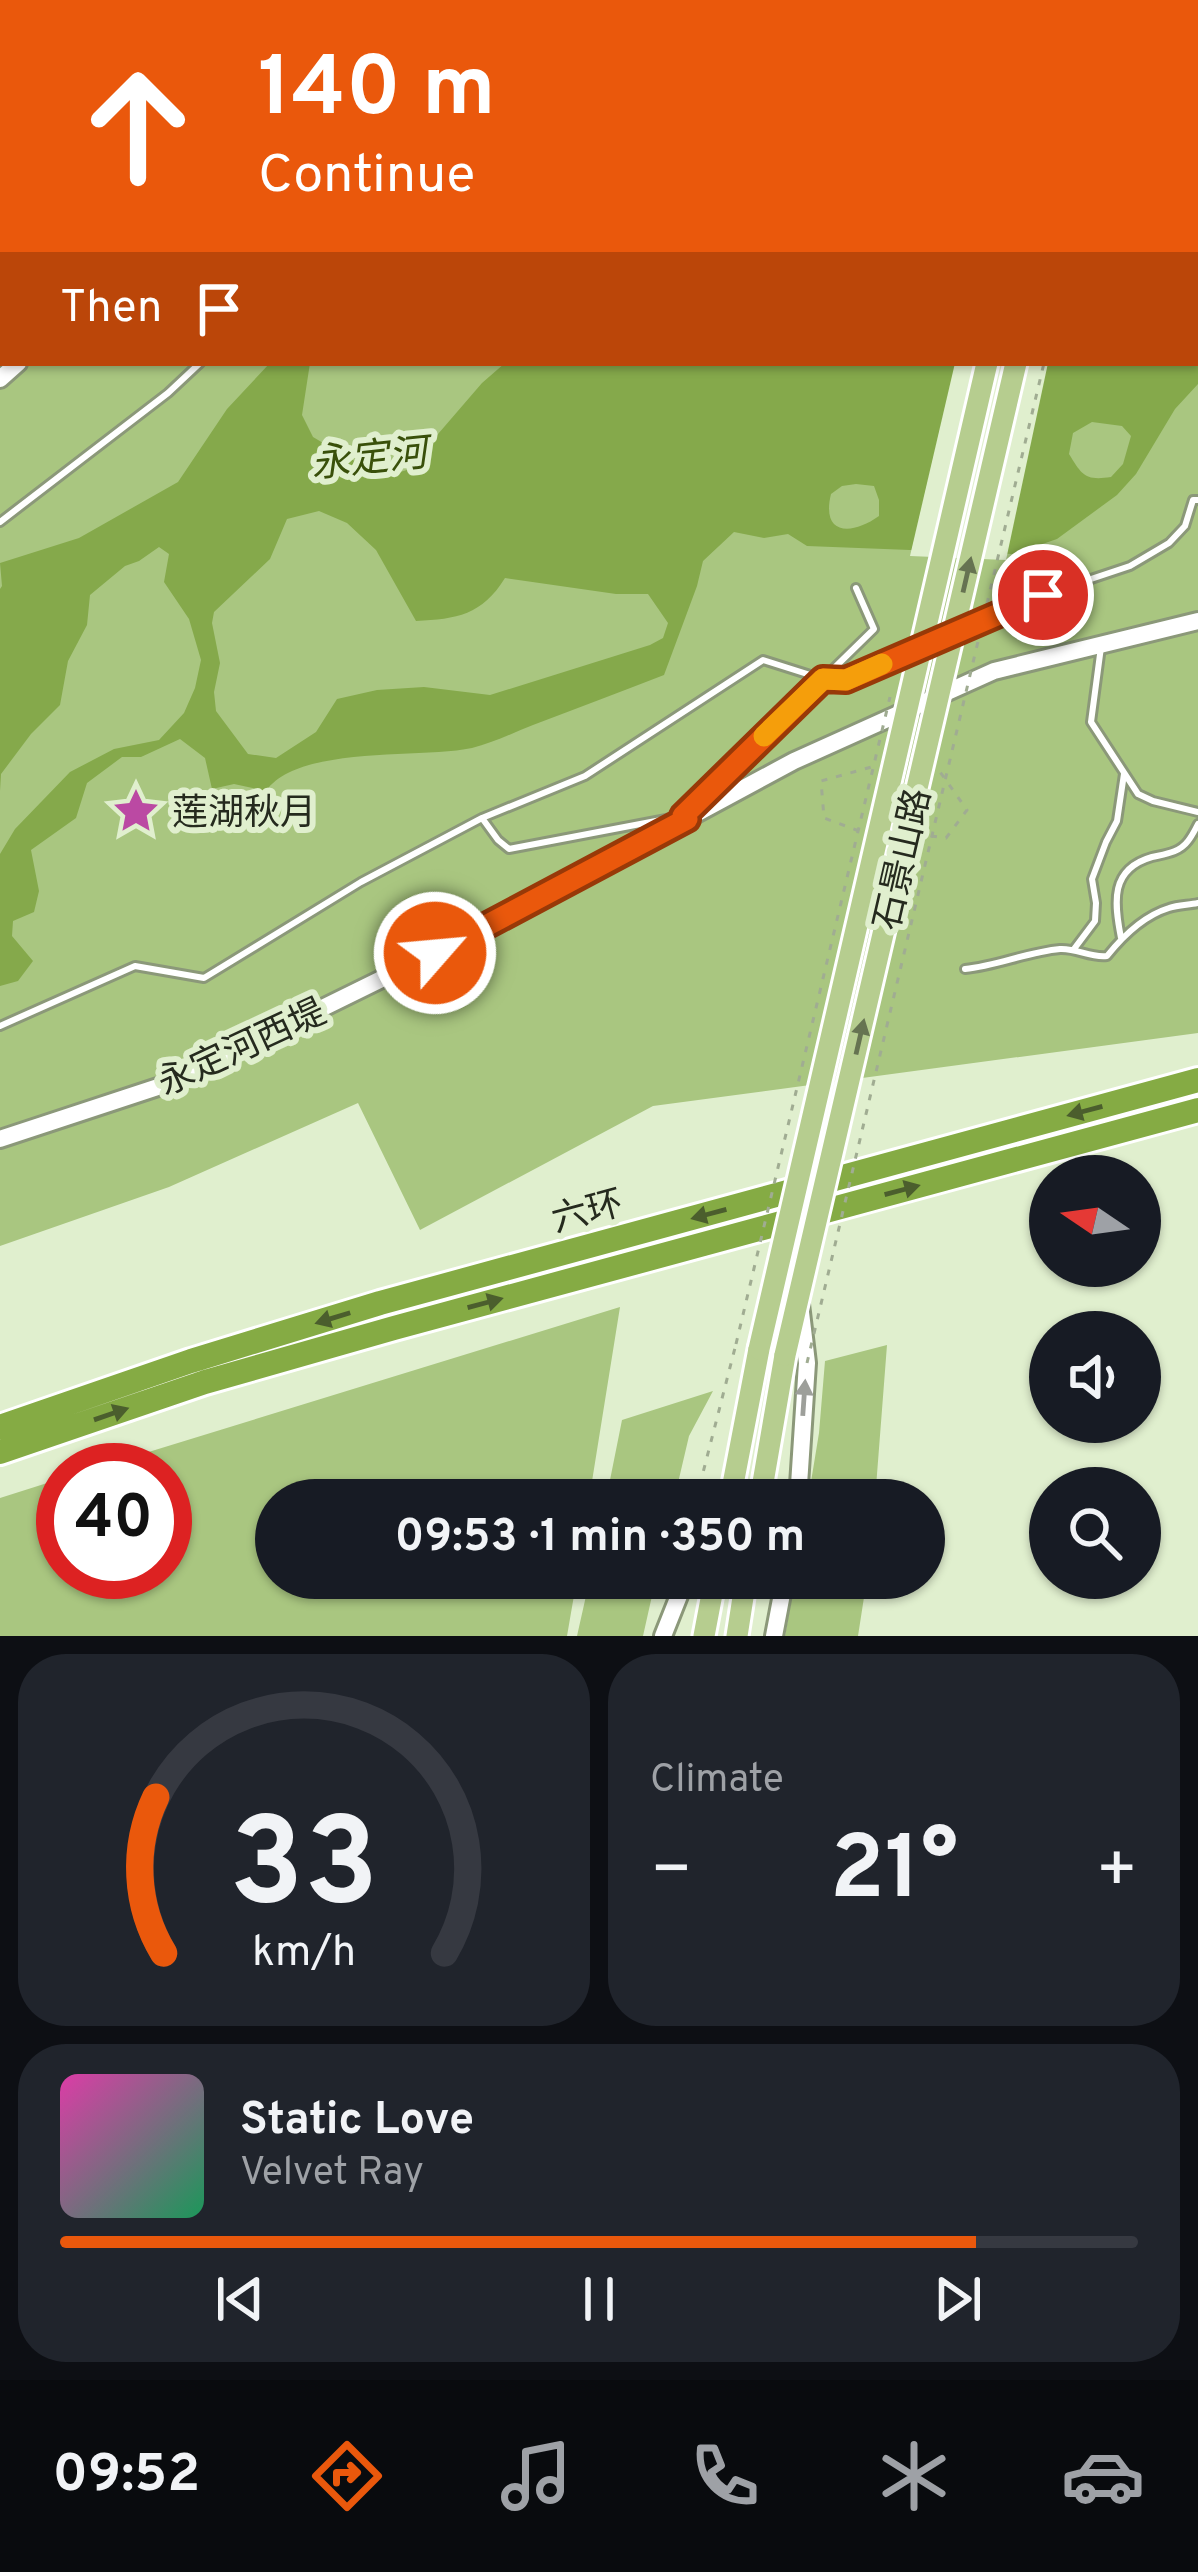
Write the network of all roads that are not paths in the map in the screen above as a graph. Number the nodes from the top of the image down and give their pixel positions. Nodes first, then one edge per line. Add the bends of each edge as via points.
1 (197, 366) edge
2 (986, 366) edge
3 (1015, 366) edge
4 (1198, 500) edge
5 (0, 522) edge
6 (856, 588) dead end
7 (1198, 621) edge
8 (1101, 644) junction
9 (823, 679) junction
10 (1124, 772) junction
11 (1198, 812) edge
12 (482, 818) junction
13 (685, 818) junction
14 (1198, 824) edge
15 (1198, 902) edge
16 (1120, 938) junction
17 (1074, 949) junction
18 (965, 969) dead end
19 (0, 1026) edge
20 (1198, 1080) edge
21 (1198, 1110) edge
22 (0, 1139) edge
23 (800, 1296) junction
24 (0, 1427) edge
25 (741, 1445) junction
26 (0, 1452) edge
27 (727, 1479) edge
28 (734, 1479) edge
29 (764, 1479) edge
30 (799, 1479) edge
31 (678, 1599) edge
32 (711, 1599) edge
33 (743, 1599) edge
34 (781, 1599) edge
35 (663, 1636) edge
36 (704, 1636) edge
37 (737, 1636) edge
38 (774, 1636) edge

1 - 5 lane
2 - 25 main road, 石景山路, bridge
23 -> 3 main road, 石景山路, bridge
4 - 9 lane via 1169,542 1130,566 846,680
6 - 9 lane via 874,629
7 - 8 street, 永定河西堤
8 - 10 lane via 1091,722
8 - 13 street, 永定河西堤 via 994,670
9 - 12 lane via 763,660 585,776
9 - 13 lane
10 - 11 lane via 1138,794
10 - 17 lane via 1117,821 1092,879 1095,921
12 - 13 lane via 508,849
12 - 19 lane via 204,978 135,966
13 - 22 street, 永定河西堤 via 473,934 170,1083
14 - 16 lane via 1176,851 1135,862 1122,878 1115,896
15 - 16 lane via 1169,908
16 - 17 lane via 1107,956
17 - 18 lane
20 -> 24 highway, 六环 via 380,1303
26 -> 21 highway, 六环 via 394,1328
23 - 29 main road, 石景山路, bridge
30 -> 23 street via 807,1363
25 - 27 street
25 - 28 main road, 石景山路
31 - 35 street
32 - 36 main road
33 - 37 main road
34 - 38 street

